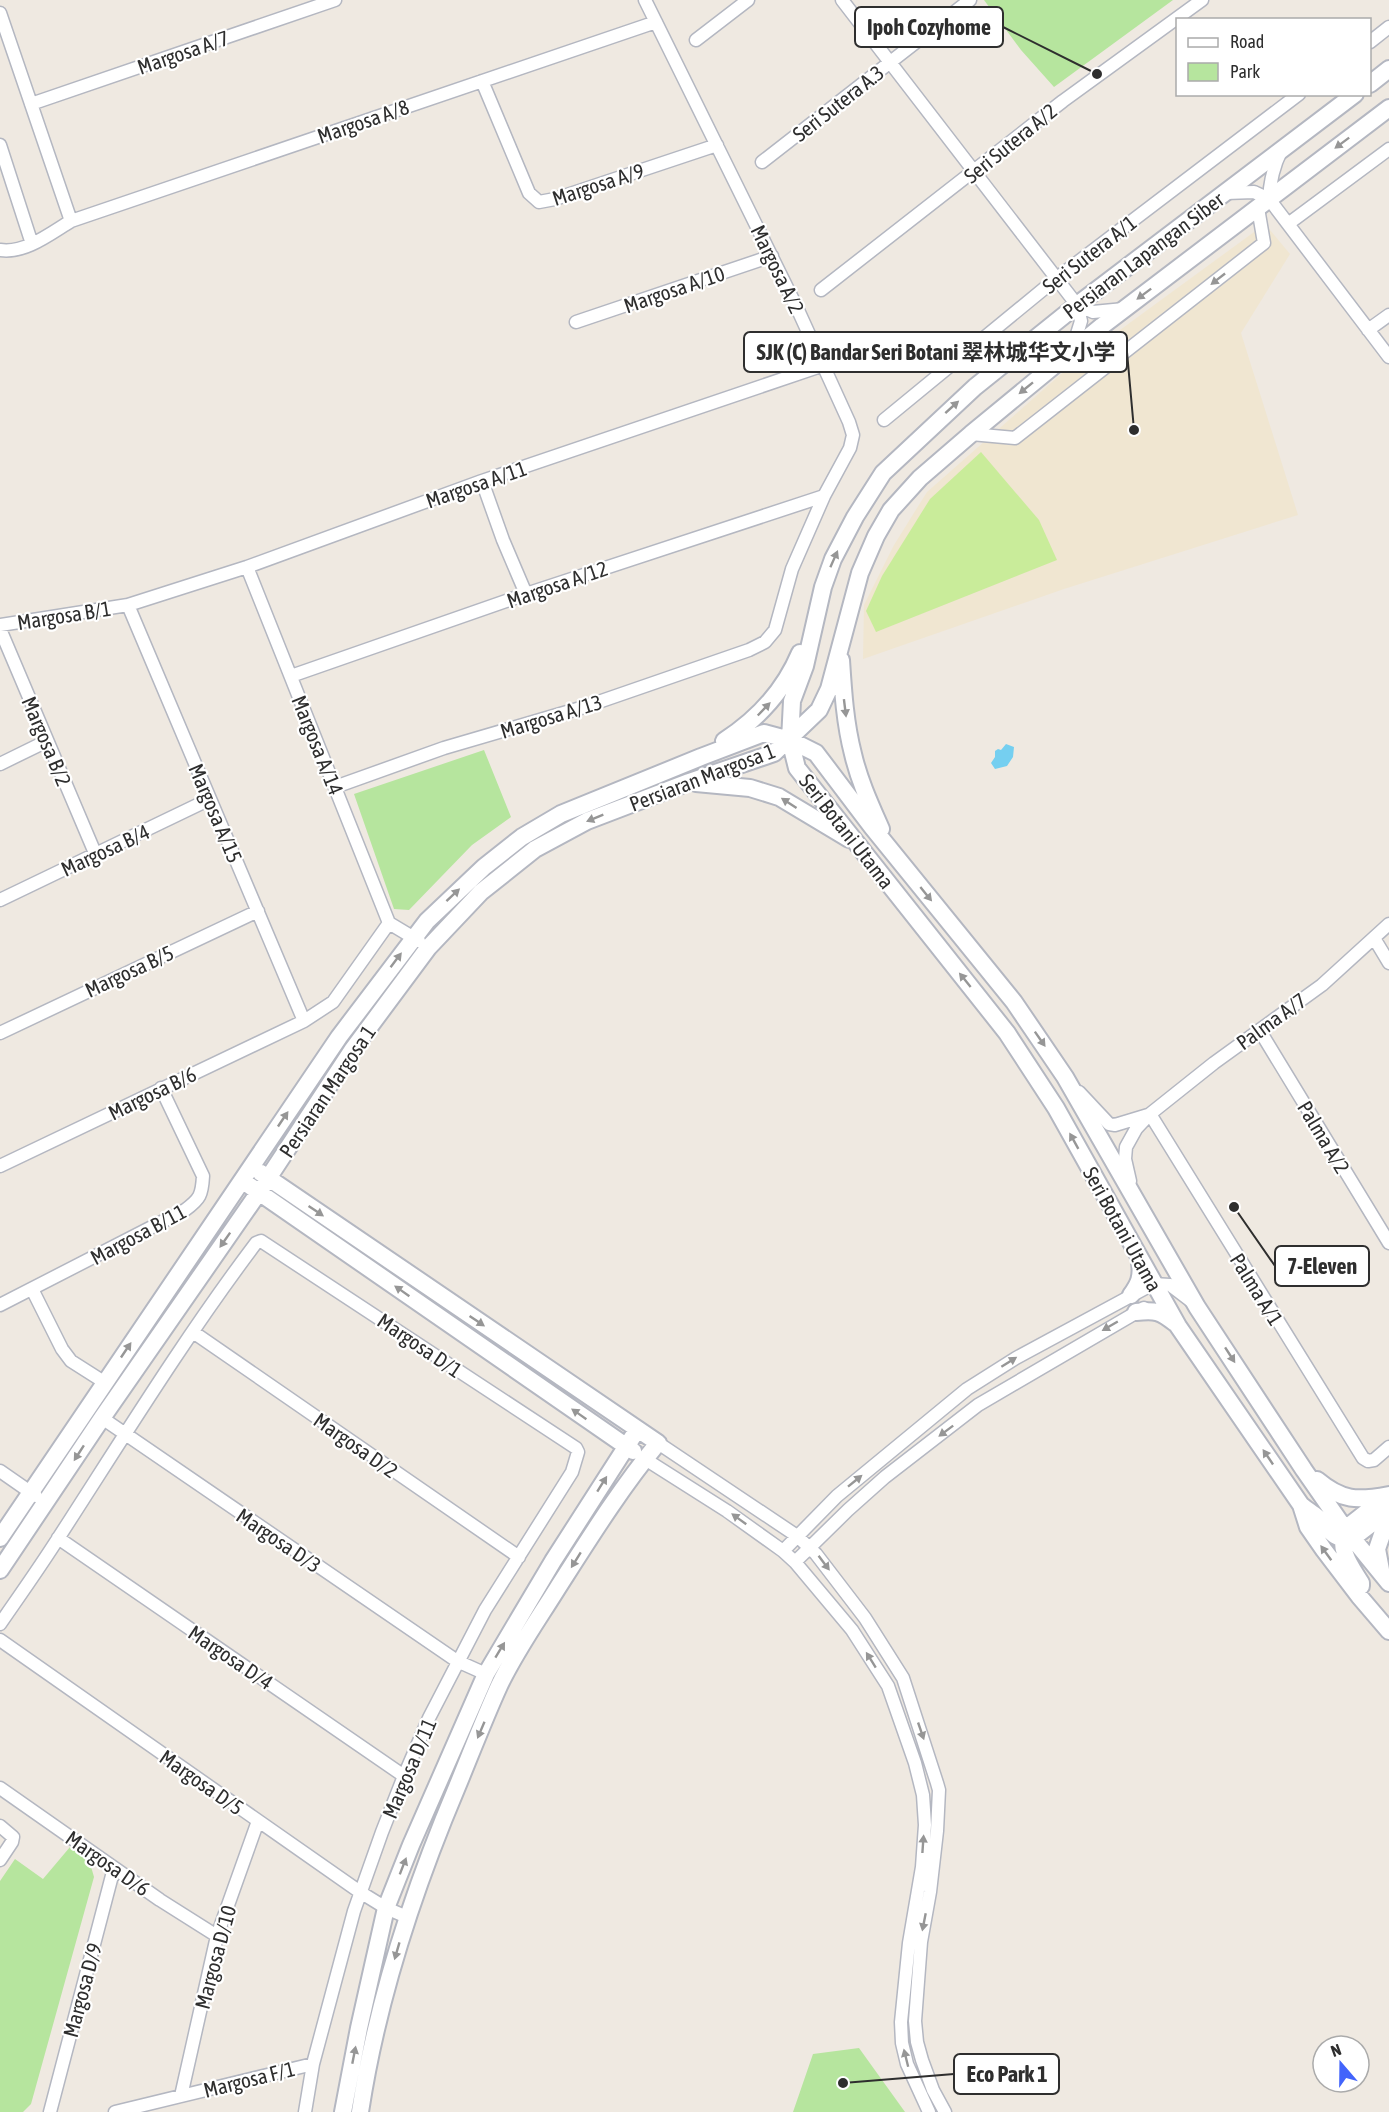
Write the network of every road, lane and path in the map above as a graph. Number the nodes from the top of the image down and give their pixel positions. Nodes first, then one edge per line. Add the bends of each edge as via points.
1 (335, 0) edge
2 (645, 0) edge
3 (748, 0) edge
4 (842, 0) edge
5 (970, 0) edge
6 (1202, 0) edge
7 (312, 4) edge
8 (0, 13) edge
9 (1177, 18) edge
10 (1176, 19) edge
11 (656, 22) junction
12 (1389, 27) edge
13 (696, 40) dead end
14 (1371, 41) edge
15 (890, 63) junction
16 (1389, 69) edge
17 (482, 81) junction
18 (1371, 83) edge
19 (1296, 96) edge
20 (1352, 96) edge
21 (31, 104) junction
22 (1389, 108) edge
23 (0, 145) edge
24 (717, 145) junction
25 (1282, 149) junction
26 (1389, 149) edge
27 (762, 162) dead end
28 (975, 172) junction
29 (1225, 193) junction
30 (1263, 203) junction
31 (71, 221) junction
32 (1288, 224) junction
33 (32, 244) junction
34 (0, 250) edge
35 (772, 256) junction
36 (1057, 278) junction
37 (821, 290) dead end
38 (1077, 304) junction
39 (1125, 309) junction
40 (1389, 315) edge
41 (576, 322) dead end
42 (1368, 330) junction
43 (1071, 351) junction
44 (1389, 357) edge
45 (824, 365) junction
46 (884, 420) dead end
47 (971, 434) junction
48 (482, 481) junction
49 (824, 496) junction
50 (247, 567) junction
51 (526, 594) junction
52 (129, 605) junction
53 (817, 615) junction
54 (0, 627) edge
55 (765, 642) joint
56 (840, 650) junction
57 (291, 676) junction
58 (790, 740) junction
59 (47, 741) junction
60 (701, 757) junction
61 (0, 764) edge
62 (689, 782) junction
63 (335, 787) junction
64 (210, 799) junction
65 (857, 844) junction
66 (889, 849) junction
67 (95, 853) junction
68 (0, 900) edge
69 (258, 911) junction
70 (389, 923) junction
71 (1389, 924) edge
72 (413, 938) junction
73 (1374, 938) junction
74 (428, 948) junction
75 (1389, 963) edge
76 (304, 1021) junction
77 (1260, 1031) junction
78 (0, 1033) edge
79 (1065, 1077) junction
80 (160, 1088) junction
81 (1150, 1114) junction
82 (280, 1159) junction
83 (0, 1166) edge
84 (246, 1174) junction
85 (268, 1178) junction
86 (286, 1190) junction
87 (255, 1198) junction
88 (1138, 1202) junction
89 (1389, 1243) edge
90 (1169, 1257) junction
91 (1140, 1260) junction
92 (32, 1289) junction
93 (1162, 1289) junction
94 (1131, 1295) junction
95 (0, 1305) edge
96 (1197, 1306) junction
97 (1136, 1312) junction
98 (1178, 1326) junction
99 (193, 1332) junction
100 (104, 1382) junction
101 (967, 1389) junction
102 (978, 1405) junction
103 (102, 1418) junction
104 (637, 1430) junction
105 (124, 1434) junction
106 (658, 1443) junction
107 (626, 1446) junction
108 (1389, 1447) edge
109 (578, 1452) joint
110 (645, 1459) junction
111 (1304, 1470) junction
112 (1, 1474) edge
113 (31, 1493) junction
114 (1389, 1495) edge
115 (837, 1496) junction
116 (47, 1503) junction
117 (1301, 1505) junction
118 (848, 1509) junction
119 (1389, 1512) edge
120 (1347, 1535) junction
121 (797, 1536) junction
122 (0, 1538) edge
123 (58, 1538) junction
124 (810, 1547) junction
125 (783, 1551) junction
126 (519, 1557) junction
127 (795, 1562) junction
128 (0, 1570) edge
129 (1386, 1579) edge
130 (1359, 1596) junction
131 (0, 1624) edge
132 (1389, 1631) edge
133 (0, 1641) edge
134 (458, 1661) junction
135 (486, 1674) junction
136 (930, 1758) junction
137 (915, 1763) junction
138 (404, 1776) junction
139 (0, 1788) edge
140 (939, 1790) junction
141 (923, 1795) junction
142 (258, 1821) junction
143 (0, 1826) edge
144 (0, 1860) edge
145 (114, 1868) junction
146 (360, 1892) junction
147 (386, 1908) junction
148 (407, 1917) junction
149 (218, 1936) junction
150 (314, 2064) junction
151 (181, 2096) junction
152 (50, 2112) edge
153 (115, 2112) edge
154 (305, 2112) edge
155 (343, 2112) edge
156 (360, 2112) edge
157 (929, 2112) edge
158 (945, 2112) edge

1 - 7 street, Margosa A/7
2 - 11 street, Margosa A/2
3 - 13 street
4 - 15 street
5 - 15 street, Seri Sutera A.3
6 - 9 street, Seri Sutera A/2
7 - 21 street, Margosa A/7
8 - 21 street
10 - 28 street, Seri Sutera A/2 via 1063,101
11 - 17 street, Margosa A/8
11 - 24 street, Margosa A/2
12 - 14 street
15 - 27 street, Seri Sutera A.3
15 - 28 street
16 - 18 street
17 - 24 street, Margosa A/9 via 530,193 539,202
17 - 31 street, Margosa A/8
19 - 36 street, Seri Sutera A/1
20 - 25 street, Persiaran Lapangan Siber
21 - 31 street
22 -> 30 street, Persiaran Lapangan Siber
23 - 33 street
24 - 35 street, Margosa A/2
25 - 29 street, Persiaran Lapangan Siber
25 - 30 street
26 - 32 street
28 - 36 street
28 - 37 street, Seri Sutera A/2
29 - 30 street via 1254,192
29 - 38 street, Persiaran Lapangan Siber
30 - 32 street
30 -> 39 street, Persiaran Lapangan Siber
30 -> 47 street via 1264,243 1015,438
31 - 33 street, Margosa A/8
32 - 42 street
33 - 34 street, Margosa A/8
35 - 41 street, Margosa A/10
35 - 45 street, Margosa A/2
36 - 38 street
36 - 46 street, Seri Sutera A/1
38 - 39 street via 1093,312
38 - 43 street via 1080,321
53 -> 38 street, Persiaran Lapangan Siber via 833,560 883,473 975,387
39 - 43 street, Persiaran Lapangan Siber
40 - 42 street
42 - 44 street
43 -> 47 street, Persiaran Lapangan Siber
45 - 48 street, Margosa A/11
45 - 49 street, Margosa A/2 via 853,435
47 - 56 street, Persiaran Lapangan Siber via 920,478 891,510 860,573
48 - 50 street, Margosa A/11
48 - 51 street
49 - 51 street, Margosa A/12
49 - 55 street, Margosa A/2 via 792,570 775,630
50 - 52 street, Margosa A/11
50 - 57 street, Margosa A/14
51 - 57 street, Margosa A/12
52 - 54 street, Margosa B/1
52 - 64 street, Margosa A/15
53 - 58 street, Persiaran Lapangan Siber via 792,701
60 -> 53 street via 747,726 774,699 795,666
54 - 59 street, Margosa B/2
55 - 63 street, Margosa A/13 via 584,707 444,748
56 - 58 street, Persiaran Lapangan Siber via 819,710
56 -> 66 street via 853,754
57 - 63 street, Margosa A/14
58 - 60 street, Persiaran Margosa 1 via 764,734
58 - 62 street, Persiaran Margosa 1 via 774,753
58 - 65 street, Seri Botani Utama via 797,768
58 - 66 street, Seri Botani Utama via 816,753
59 - 61 street
59 - 67 street, Margosa B/2
72 -> 60 street, Persiaran Margosa 1 via 450,897 522,837 561,814
65 -> 62 street via 779,797 750,788
62 -> 74 street, Persiaran Margosa 1 via 587,821 535,849 481,892
63 - 70 street, Margosa A/14
64 - 67 street, Margosa B/4
64 - 69 street, Margosa A/15
91 -> 65 street, Seri Botani Utama via 1056,1108 1007,1033
66 -> 79 street, Seri Botani Utama via 1014,1002
67 - 68 street, Margosa B/4
69 - 76 street, Margosa A/15
69 - 78 street, Margosa B/5
70 - 72 street
70 - 76 street, Margosa B/6 via 333,1002
71 - 73 street, Palma A/7
72 - 74 street
84 -> 72 street, Persiaran Margosa 1 via 339,1037
73 - 75 street
73 - 77 street, Palma A/7 via 1322,985
74 - 82 street, Persiaran Margosa 1 via 353,1049
76 - 80 street, Margosa B/6
77 - 81 street, Palma A/7
77 - 89 street, Palma A/2
79 - 81 street, Palma A/7 via 1109,1125
79 - 88 street, Seri Botani Utama
80 - 83 street, Margosa B/6
80 - 92 street, Margosa B/11 via 202,1176 198,1200
81 - 88 street, Palma A/7 via 1126,1147 1128,1175
81 - 108 street, Palma A/1 via 1363,1458 1374,1460
82 - 85 street, Persiaran Margosa 1
82 - 86 street
84 - 85 street
84 - 87 street
100 -> 84 street, Persiaran Margosa 1
85 - 86 street
85 - 87 street, Persiaran Margosa 1
86 -> 104 street
87 -> 103 street, Persiaran Margosa 1
107 -> 87 street via 276,1205
88 - 90 street, Seri Botani Utama
90 - 93 street
90 - 96 street, Seri Botani Utama
91 - 93 street, Seri Botani Utama
91 - 94 street via 1140,1282
92 - 95 street, Margosa B/11
92 - 100 street via 71,1361
93 - 94 street
93 - 96 street
93 - 97 street
93 - 98 street, Seri Botani Utama
101 -> 94 street
96 -> 111 street, Seri Botani Utama
97 - 98 street via 1163,1313
97 -> 102 street
117 -> 98 street, Seri Botani Utama
99 - 105 street
99 - 109 street, Margosa D/1 via 261,1241
99 - 126 street, Margosa D/2
100 - 113 street, Persiaran Margosa 1
101 - 102 street
115 -> 101 street
102 -> 118 street
103 - 105 street, Margosa D/3
103 -> 116 street, Persiaran Margosa 1
104 - 106 street
104 - 107 street
105 - 123 street
105 - 134 street, Margosa D/3
106 - 110 street
106 - 121 street
107 - 110 street
135 -> 107 street
109 - 126 street, Margosa D/11 via 572,1472
125 -> 110 street
110 -> 148 street via 601,1520 500,1685 429,1851
111 - 114 street via 1328,1490 1347,1499
111 - 120 street, Seri Botani Utama
112 - 113 street
113 - 116 street
113 - 122 street, Persiaran Margosa 1
114 - 120 street
115 - 118 street
115 - 121 street
116 - 128 street, Persiaran Margosa 1
117 - 120 street via 1330,1533
130 -> 117 street, Seri Botani Utama via 1308,1527
118 - 124 street
119 - 120 street
119 - 129 street via 1377,1550
120 - 129 street, Seri Botani Utama
120 - 130 street via 1347,1560 1361,1583
121 - 124 street
121 - 125 street
123 - 131 street
123 - 138 street, Margosa D/4
124 - 127 street
124 -> 136 street via 866,1618 903,1678
125 - 127 street
126 - 134 street, Margosa D/11
137 -> 127 street via 888,1686 852,1630
130 - 132 street, Seri Botani Utama
133 - 142 street, Margosa D/5
134 - 135 street, Margosa D/3
134 - 138 street, Margosa D/11
147 -> 135 street
136 - 137 street
136 - 140 street
137 - 141 street
138 - 146 street, Margosa D/11
139 - 145 street, Margosa D/6
140 - 141 street
140 -> 158 street via 915,2021 922,2060
157 -> 141 street via 907,2064 901,2022 922,1867
142 - 146 street, Margosa D/5
142 - 149 street, Margosa D/10
143 - 144 street via 13,1837
145 - 149 street, Margosa D/6
145 - 152 street, Margosa D/9
146 - 147 street, Margosa D/5
146 - 150 street, Margosa D/11
147 - 148 street, Margosa D/5
155 -> 147 street
148 -> 156 street via 365,2077
149 - 151 street, Margosa D/10
150 - 151 street, Margosa F/1
150 - 154 street, Margosa D/11
151 - 153 street, Margosa F/1

